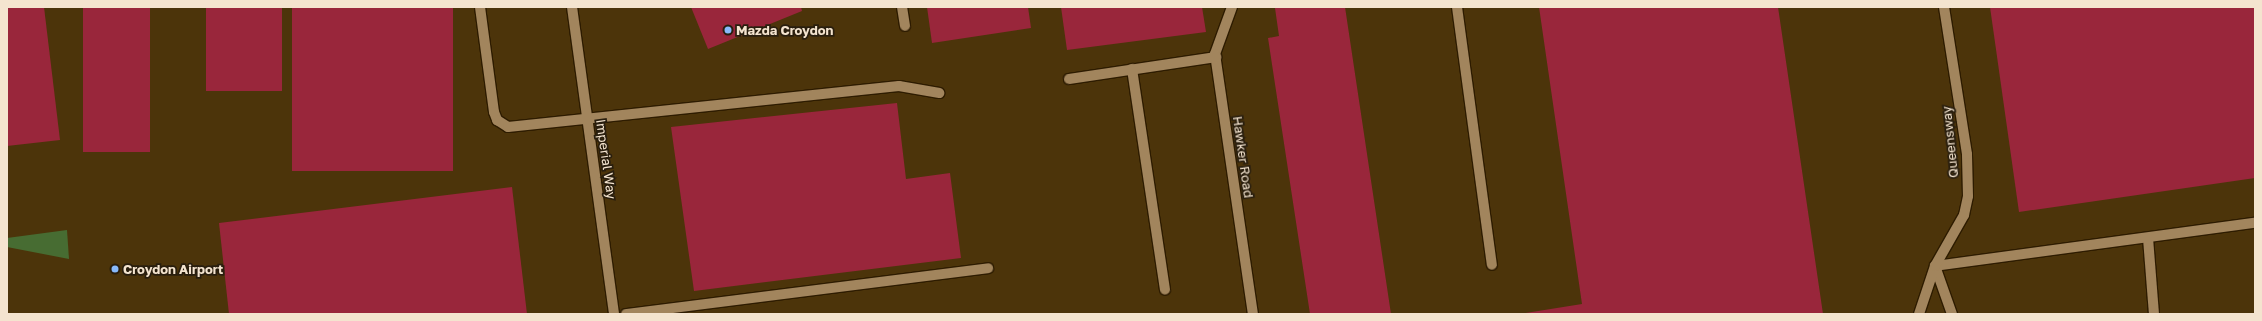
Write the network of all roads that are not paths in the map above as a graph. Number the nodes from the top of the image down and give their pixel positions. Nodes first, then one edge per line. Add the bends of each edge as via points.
1 (480, 7) edge
2 (572, 7) edge
3 (902, 7) edge
4 (1232, 7) edge
5 (1457, 7) edge
6 (1944, 7) edge
7 (905, 26) dead end
8 (1216, 57) junction
9 (1132, 70) junction
10 (1069, 79) dead end
11 (939, 93) dead end
12 (588, 120) junction
13 (2255, 223) edge
14 (2148, 238) junction
15 (1492, 265) dead end
16 (1935, 266) junction
17 (988, 268) dead end
18 (1165, 290) dead end
19 (614, 314) edge
20 (626, 314) edge
21 (1253, 314) edge
22 (1919, 314) edge
23 (1952, 314) edge
24 (2154, 314) edge

1 - 12 street via 497,120 508,127
2 - 12 street, Imperial Way
3 - 7 street
4 - 8 street, Hawker Road
5 - 15 street
6 - 16 street, Queensway via 1967,154 1968,196 1964,214
8 - 9 street
8 - 21 street, Hawker Road
9 - 10 street
9 - 18 street
11 - 12 street via 899,86
12 - 19 street, Imperial Way
13 - 14 street
14 - 16 street
14 - 24 street
16 - 22 street, Queensway
16 - 23 street
17 - 20 street

